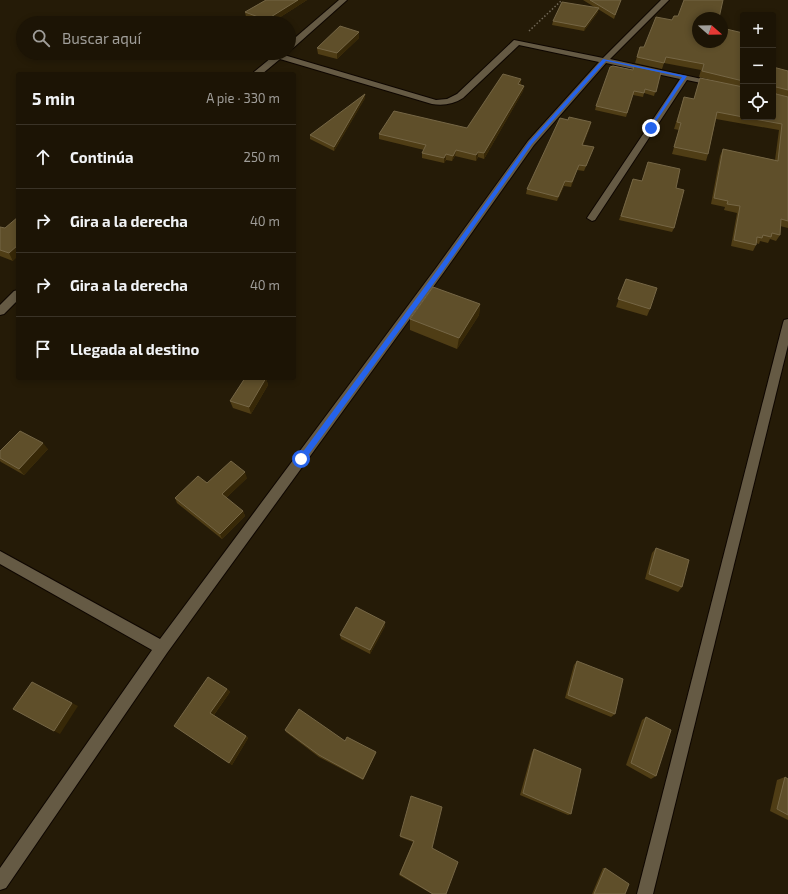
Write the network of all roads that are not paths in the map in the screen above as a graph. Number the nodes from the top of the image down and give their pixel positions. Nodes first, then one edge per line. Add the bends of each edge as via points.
1 (343, 0) edge
2 (665, 0) edge
3 (296, 40) edge
4 (274, 60) edge
5 (296, 60) edge
6 (605, 60) junction
7 (259, 72) edge
8 (685, 76) junction
9 (740, 89) edge
10 (592, 218) dead end
11 (16, 296) edge
12 (0, 310) edge
13 (788, 323) edge
14 (0, 557) edge
15 (162, 648) junction
16 (0, 882) edge
17 (644, 894) edge

1 - 3 street
2 - 6 street
4 - 7 street
5 - 6 street via 435,102 455,100 517,42
6 - 8 street
6 - 15 street via 531,143
8 - 9 street
8 - 10 street
11 - 12 street
13 - 17 street
14 - 15 street
15 - 16 street

